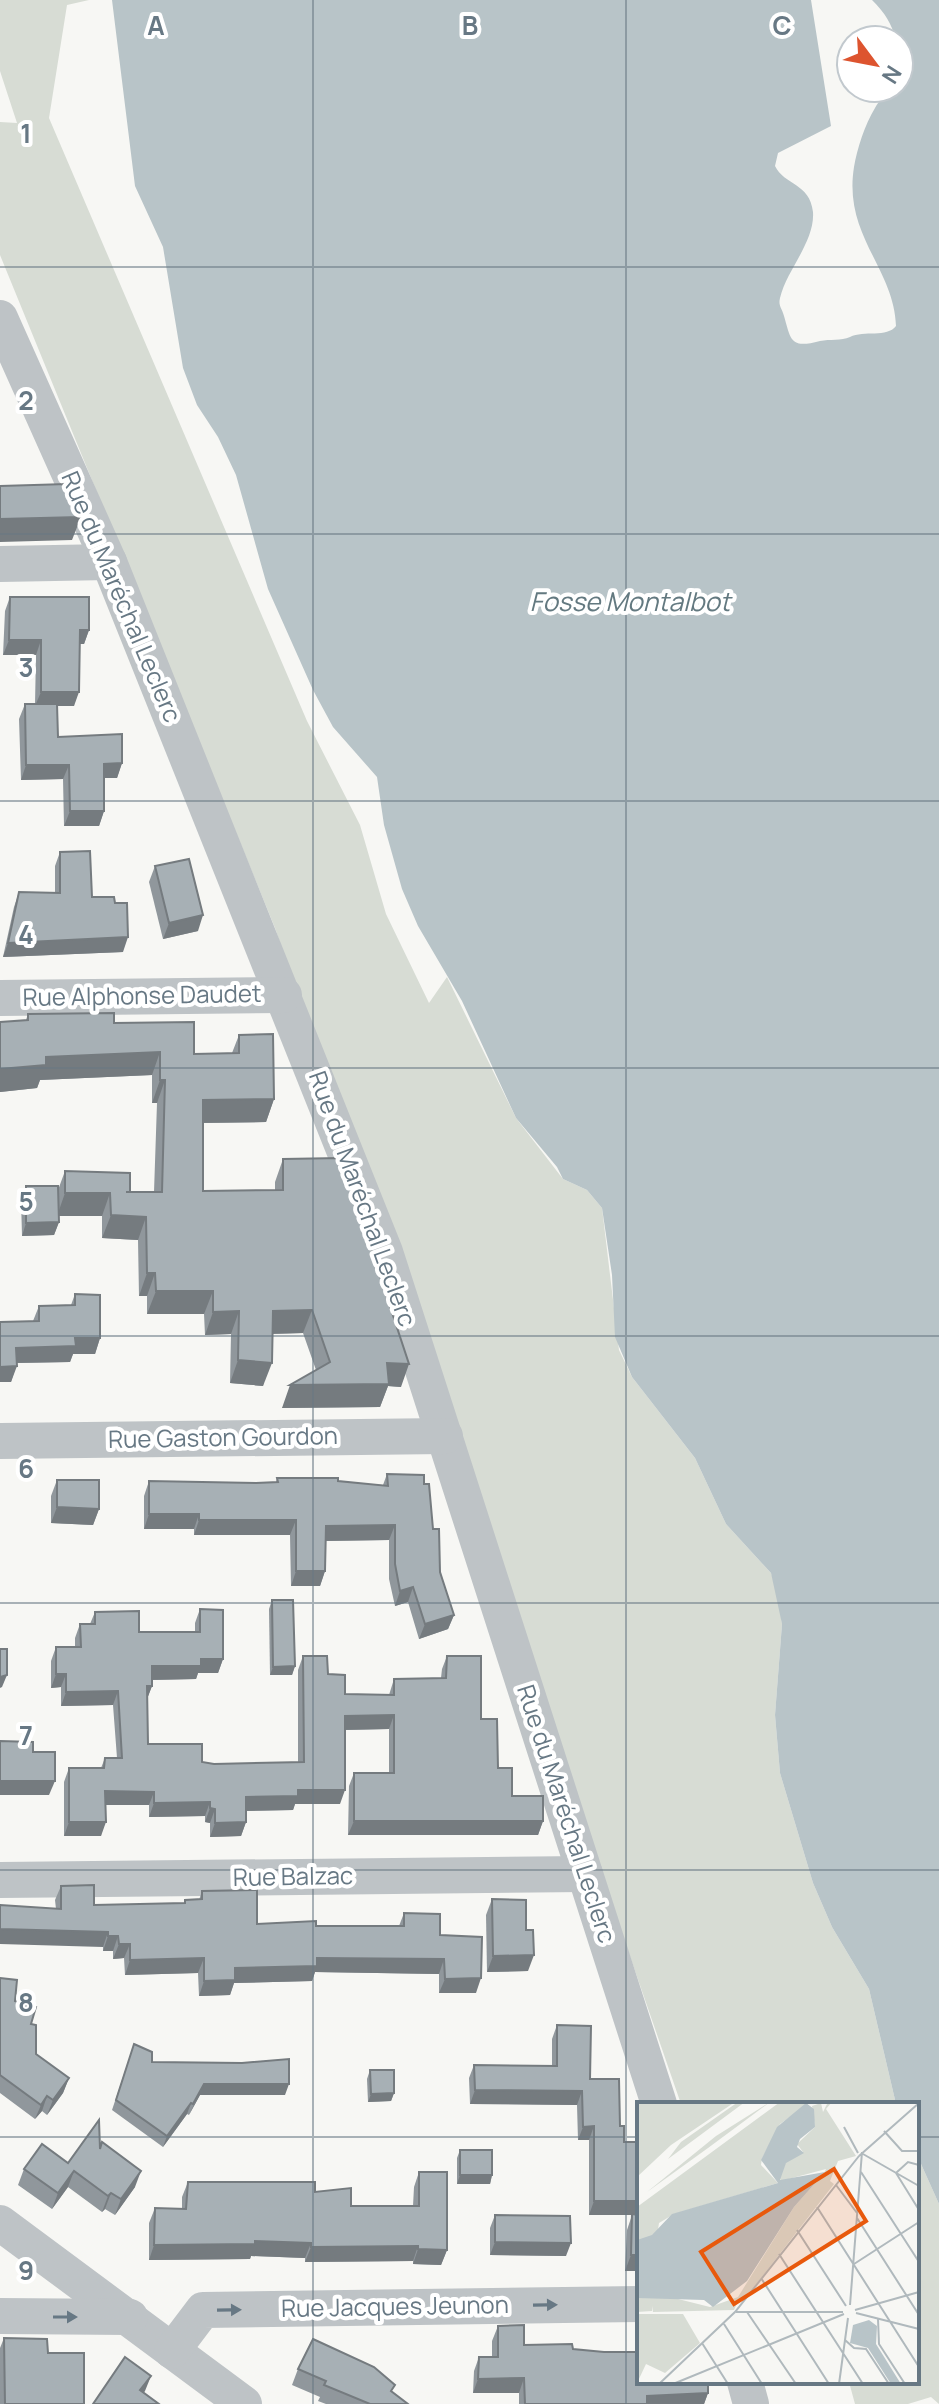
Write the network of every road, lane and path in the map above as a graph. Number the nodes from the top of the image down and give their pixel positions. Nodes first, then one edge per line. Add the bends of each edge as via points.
1 (0, 318) edge
2 (109, 562) junction
3 (0, 564) edge
4 (284, 995) junction
5 (0, 998) edge
6 (445, 1436) junction
7 (0, 1441) edge
8 (585, 1874) junction
9 (0, 1880) edge
10 (658, 2102) edge
11 (0, 2223) edge
12 (637, 2304) edge
13 (0, 2316) edge
14 (130, 2317) junction
15 (172, 2351) junction
16 (746, 2384) edge
17 (244, 2404) edge
18 (751, 2404) edge

1 - 2 street, Rue du Maréchal Leclerc
2 - 3 street
2 - 4 street, Rue du Maréchal Leclerc
4 - 5 street, Rue Alphonse Daudet
4 - 6 street, Rue du Maréchal Leclerc via 385,1252
6 - 7 street, Rue Gaston Gourdon
6 - 8 street, Rue du Maréchal Leclerc
8 - 9 street, Rue Balzac
8 - 10 street, Rue du Maréchal Leclerc
11 - 14 street
15 -> 12 street, Rue Jacques Jeunon via 203,2310
13 -> 14 street
14 - 15 street
15 - 17 street
16 - 18 street

